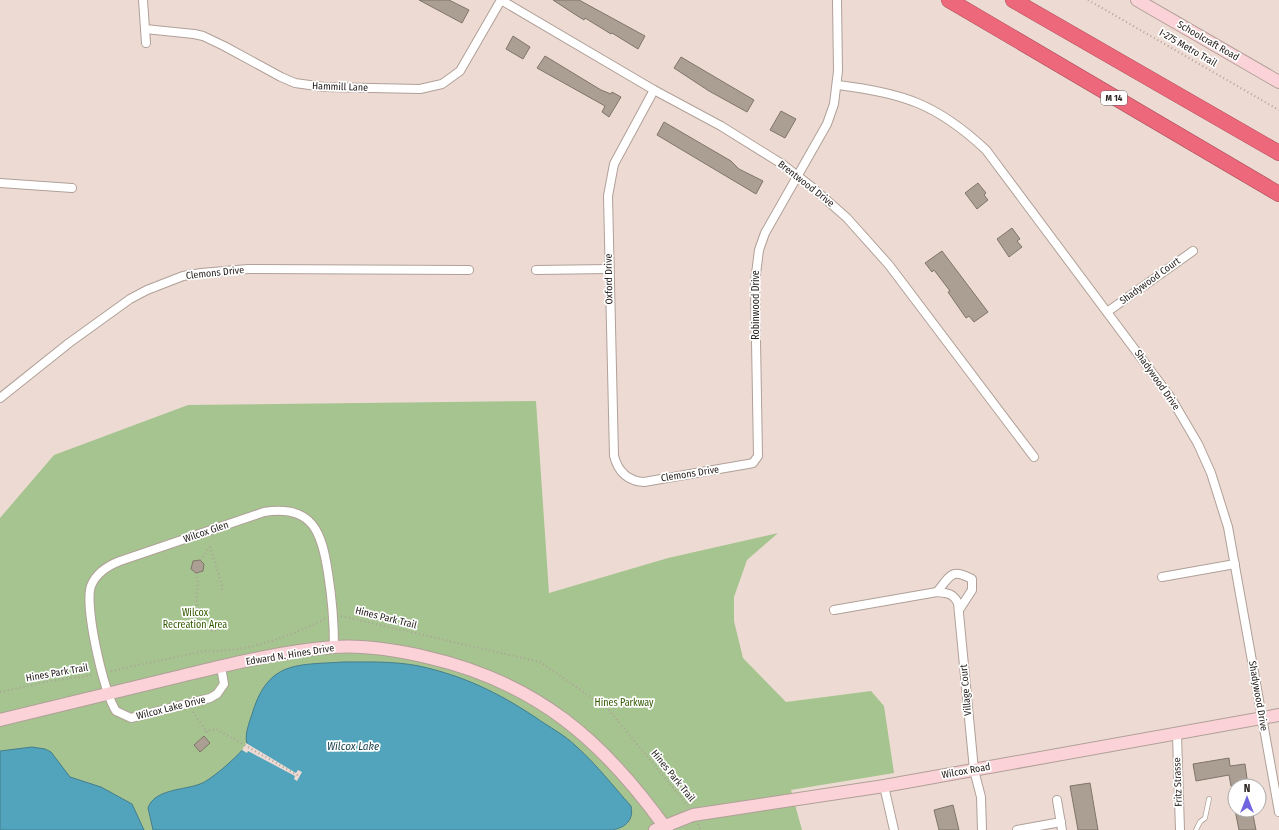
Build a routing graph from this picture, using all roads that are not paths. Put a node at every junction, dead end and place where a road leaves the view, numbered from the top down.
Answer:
1 (144, 0) edge
2 (501, 0) edge
3 (837, 0) edge
4 (949, 0) edge
5 (1013, 0) edge
6 (1137, 0) edge
7 (145, 29) junction
8 (146, 43) dead end
9 (1279, 82) edge
10 (838, 85) junction
11 (654, 90) junction
12 (1279, 153) edge
13 (797, 176) junction
14 (0, 183) edge
15 (72, 188) dead end
16 (1279, 194) edge
17 (1193, 250) dead end
18 (609, 269) junction
19 (469, 270) dead end
20 (536, 270) dead end
21 (1107, 312) junction
22 (0, 398) edge
23 (1034, 457) dead end
24 (756, 460) joint
25 (625, 476) joint
26 (1235, 564) junction
27 (1162, 577) dead end
28 (937, 592) junction
29 (834, 610) dead end
30 (959, 610) junction
31 (334, 647) junction
32 (221, 667) junction
33 (107, 694) junction
34 (1279, 716) edge
35 (1262, 719) junction
36 (0, 720) edge
37 (1177, 735) junction
38 (974, 770) junction
39 (884, 786) junction
40 (1209, 799) dead end
41 (1057, 800) dead end
42 (1279, 812) edge
43 (1061, 826) edge
44 (662, 828) edge
45 (894, 830) edge
46 (982, 830) edge
47 (1017, 830) edge
48 (1180, 830) edge
49 (1196, 830) edge

1 - 7 street
2 - 7 street, Hammill Lane
2 - 11 street, Brentwood Drive
3 - 10 street, Robinwood Drive
4 - 16 highway, M 14
5 - 12 highway
6 - 9 street, Schoolcraft Road
7 - 8 street
10 - 13 street, Robinwood Drive
10 - 21 street, Shadywood Drive
11 - 13 street, Brentwood Drive
11 - 18 street, Oxford Drive
13 - 23 street, Brentwood Drive
13 - 24 street, Robinwood Drive
14 - 15 street
17 - 21 street, Shadywood Court
18 - 20 street
18 - 25 street, Oxford Drive
19 - 22 street, Clemons Drive
21 - 26 street, Shadywood Drive
24 - 25 street, Clemons Drive
26 - 27 street
26 - 35 street, Shadywood Drive
28 - 29 street, Village Court
28 - 30 street, Village Court
28 - 30 street
30 - 38 street, Village Court
31 - 32 street, Edward N. Hines Drive
31 - 33 street, Wilcox Glen
31 - 44 street, Edward N. Hines Drive
32 - 33 street, Edward N. Hines Drive
32 - 33 street, Wilcox Lake Drive
33 - 36 street, Edward N. Hines Drive
34 - 35 street, Wilcox Road
35 - 37 street, Wilcox Road
35 - 42 street, Shadywood Drive
37 - 38 street, Wilcox Road
37 - 48 street, Fritz Strasse
38 - 39 street, Wilcox Road
38 - 46 street, Village Court
39 - 44 street, Wilcox Road
39 - 45 street
40 - 49 lane
41 - 43 street
43 - 47 street

